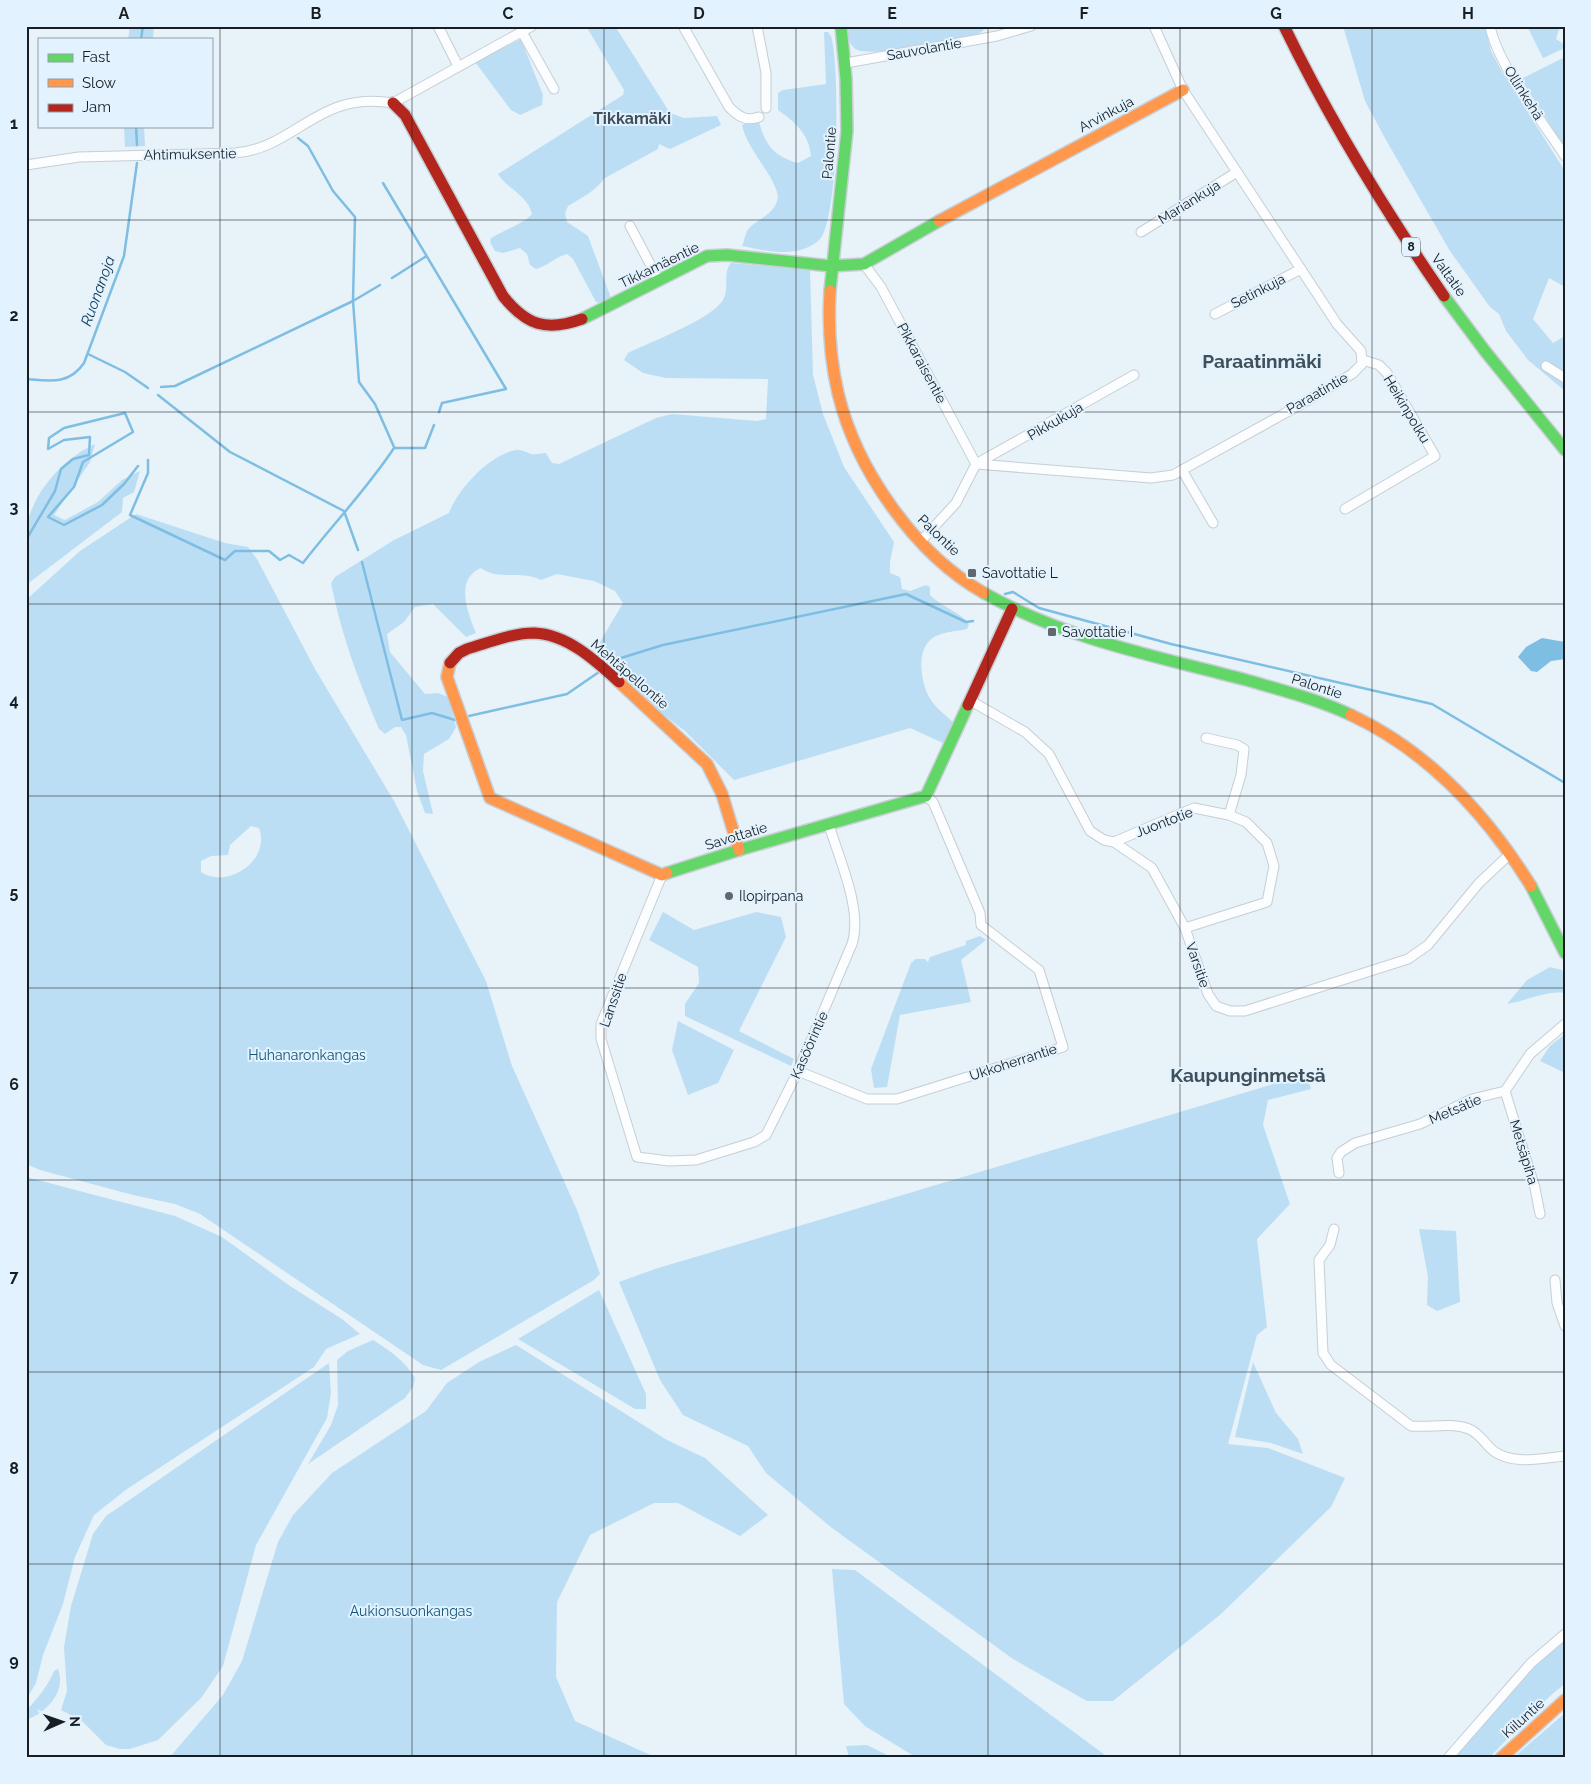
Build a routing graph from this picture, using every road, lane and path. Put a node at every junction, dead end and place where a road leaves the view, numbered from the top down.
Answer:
1 (438, 26) edge
2 (532, 26) edge
3 (684, 26) edge
4 (758, 26) edge
5 (841, 26) edge
6 (992, 26) edge
7 (1030, 26) edge
8 (1154, 26) edge
9 (1284, 26) edge
10 (1490, 26) edge
11 (522, 32) junction
12 (997, 36) junction
13 (846, 62) junction
14 (458, 66) junction
15 (554, 89) dead end
16 (1183, 90) junction
17 (393, 103) junction
18 (766, 108) dead end
19 (759, 117) dead end
20 (1565, 156) edge
21 (26, 165) edge
22 (1042, 165) joint
23 (1237, 172) junction
24 (630, 226) dead end
25 (1141, 232) dead end
26 (864, 264) junction
27 (830, 266) junction
28 (1302, 269) junction
29 (659, 281) junction
30 (1216, 314) dead end
31 (1363, 360) junction
32 (1546, 366) dead end
33 (1134, 375) dead end
34 (1565, 378) edge
35 (1565, 450) edge
36 (976, 464) junction
37 (1182, 470) junction
38 (1344, 509) dead end
39 (1213, 523) dead end
40 (921, 541) junction
41 (1012, 610) junction
42 (971, 701) junction
43 (1206, 738) dead end
44 (926, 796) junction
45 (1229, 815) junction
46 (829, 825) junction
47 (1114, 842) junction
48 (739, 850) junction
49 (1510, 854) junction
50 (662, 875) junction
51 (1185, 928) junction
52 (1565, 953) edge
53 (1565, 1024) edge
54 (798, 1071) junction
55 (1505, 1091) junction
56 (637, 1157) joint
57 (1339, 1173) dead end
58 (1540, 1214) dead end
59 (1334, 1229) dead end
60 (1555, 1280) dead end
61 (1565, 1326) edge
62 (1565, 1456) edge
63 (1565, 1634) edge
64 (1565, 1700) edge
65 (1448, 1758) edge
66 (1501, 1758) edge

1 - 14 street
2 - 11 street
3 - 19 street
4 - 18 street
5 - 13 main road, Palontie
6 - 12 street
7 - 12 street, Sauvolantie
8 - 16 street
9 - 35 main road, Valtatie / 8
10 - 20 street, Ollinkehä
11 - 14 street
11 - 15 street
12 - 13 street, Sauvolantie
13 - 27 main road, Palontie
14 - 17 street
16 - 22 main road, Arvinkuja
16 - 23 street
17 - 21 street, Ahtimuksentie
17 - 29 main road, Tikkamäentie
22 - 26 main road, Tikkamäentie
23 - 25 street, Mariankuja
23 - 28 street
24 - 29 street
26 - 27 main road, Tikkamäentie
26 - 36 street, Pikkaraisentie
27 - 29 main road, Tikkamäentie
27 - 40 main road, Palontie
28 - 30 street, Setinkuja
28 - 31 street
31 - 37 street, Paraatintie
31 - 38 street, Heikinpolku
32 - 34 street
33 - 36 street, Pikkukuja
36 - 37 street, Paraatintie
36 - 40 street
37 - 39 street
40 - 41 main road, Palontie
41 - 42 main road
41 - 49 main road, Palontie
42 - 44 main road
42 - 47 street, Varsitie
43 - 45 street
44 - 46 main road, Savottatie
44 - 54 street, Ukkoherrantie
45 - 47 street, Juontotie
45 - 51 street, Juontotie
46 - 48 main road, Savottatie
46 - 54 street, Kasöörintie
47 - 51 street, Varsitie
48 - 50 main road, Savottatie
48 - 50 main road, Mehtäpellontie
49 - 51 street, Varsitie
49 - 52 main road, Palontie
50 - 56 street, Lanssitie
53 - 55 street
54 - 56 street, Kasöörintie
55 - 57 street, Metsätie
55 - 58 street, Metsäpiha
59 - 62 street
60 - 61 street
63 - 65 street
64 - 66 main road, Kiiluntie

